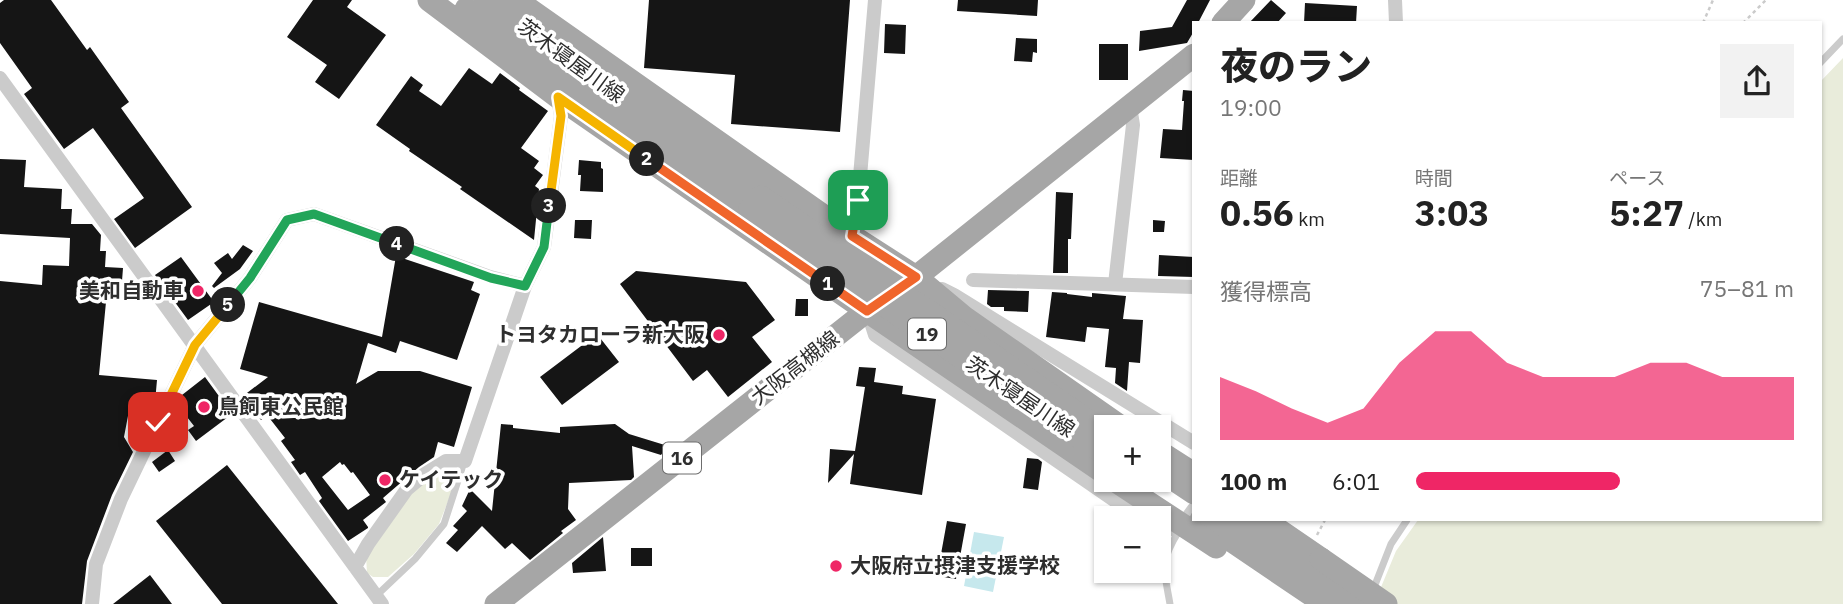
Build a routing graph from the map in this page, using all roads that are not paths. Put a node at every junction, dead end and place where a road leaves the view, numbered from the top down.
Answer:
1 (429, 0) edge
2 (453, 0) edge
3 (485, 0) edge
4 (875, 0) edge
5 (1244, 0) edge
6 (1395, 0) edge
7 (526, 3) edge
8 (1225, 21) edge
9 (1396, 21) edge
10 (1843, 39) edge
11 (1192, 57) edge
12 (1822, 61) edge
13 (0, 78) edge
14 (558, 97) junction
15 (1130, 106) junction
16 (755, 203) junction
17 (852, 236) junction
18 (916, 277) junction
19 (973, 280) dead end
20 (1115, 284) junction
21 (525, 286) junction
22 (1192, 287) edge
23 (867, 311) junction
24 (195, 345) junction
25 (1096, 415) edge
26 (1094, 416) edge
27 (1192, 442) edge
28 (1094, 459) edge
29 (1171, 459) edge
30 (1094, 460) edge
31 (465, 461) junction
32 (1192, 473) edge
33 (1171, 478) edge
34 (1139, 492) edge
35 (1155, 492) edge
36 (1192, 492) edge
37 (1123, 506) edge
38 (1192, 518) edge
39 (1198, 521) edge
40 (1203, 521) edge
41 (1265, 521) edge
42 (1407, 521) edge
43 (1186, 522) edge
44 (1223, 533) edge
45 (355, 567) junction
46 (1307, 578) edge
47 (379, 600) edge
48 (92, 604) edge
49 (496, 604) edge
50 (1170, 604) edge
51 (1325, 604) edge
52 (1357, 604) edge
53 (1367, 604) edge
54 (1386, 604) edge

1 - 14 main road
2 - 16 main road, 茨木寝屋川線 / 19
3 - 16 main road, 茨木寝屋川線 / 19
4 - 17 street
5 - 8 main road
6 - 9 street
7 - 17 main road
10 - 12 lane
11 - 15 main road, 大阪高槻線 / 16
13 - 24 street
14 - 21 street
14 - 23 main road
15 - 18 main road, 大阪高槻線 / 16
15 - 20 street
16 - 26 main road, 茨木寝屋川線 / 19, bridge
16 - 28 main road, 茨木寝屋川線 / 19, bridge
17 - 18 main road
18 - 23 main road, 大阪高槻線 / 16
18 - 25 main road
18 - 27 street
19 - 20 street
20 - 22 street
21 - 24 street
21 - 31 street
23 - 30 main road
23 - 37 street
23 - 49 main road, 大阪高槻線 / 16
24 - 45 street
24 - 48 street
29 - 32 main road
31 - 45 street
31 - 47 lane
33 - 36 main road
34 - 38 main road, bridge
35 - 43 main road
39 - 44 main road, bridge
40 - 44 main road
41 - 46 main road
42 - 53 lane
43 - 50 lane
44 - 46 main road
44 - 46 main road
45 - 47 street
46 - 51 main road
46 - 52 main road
46 - 54 main road, bridge

